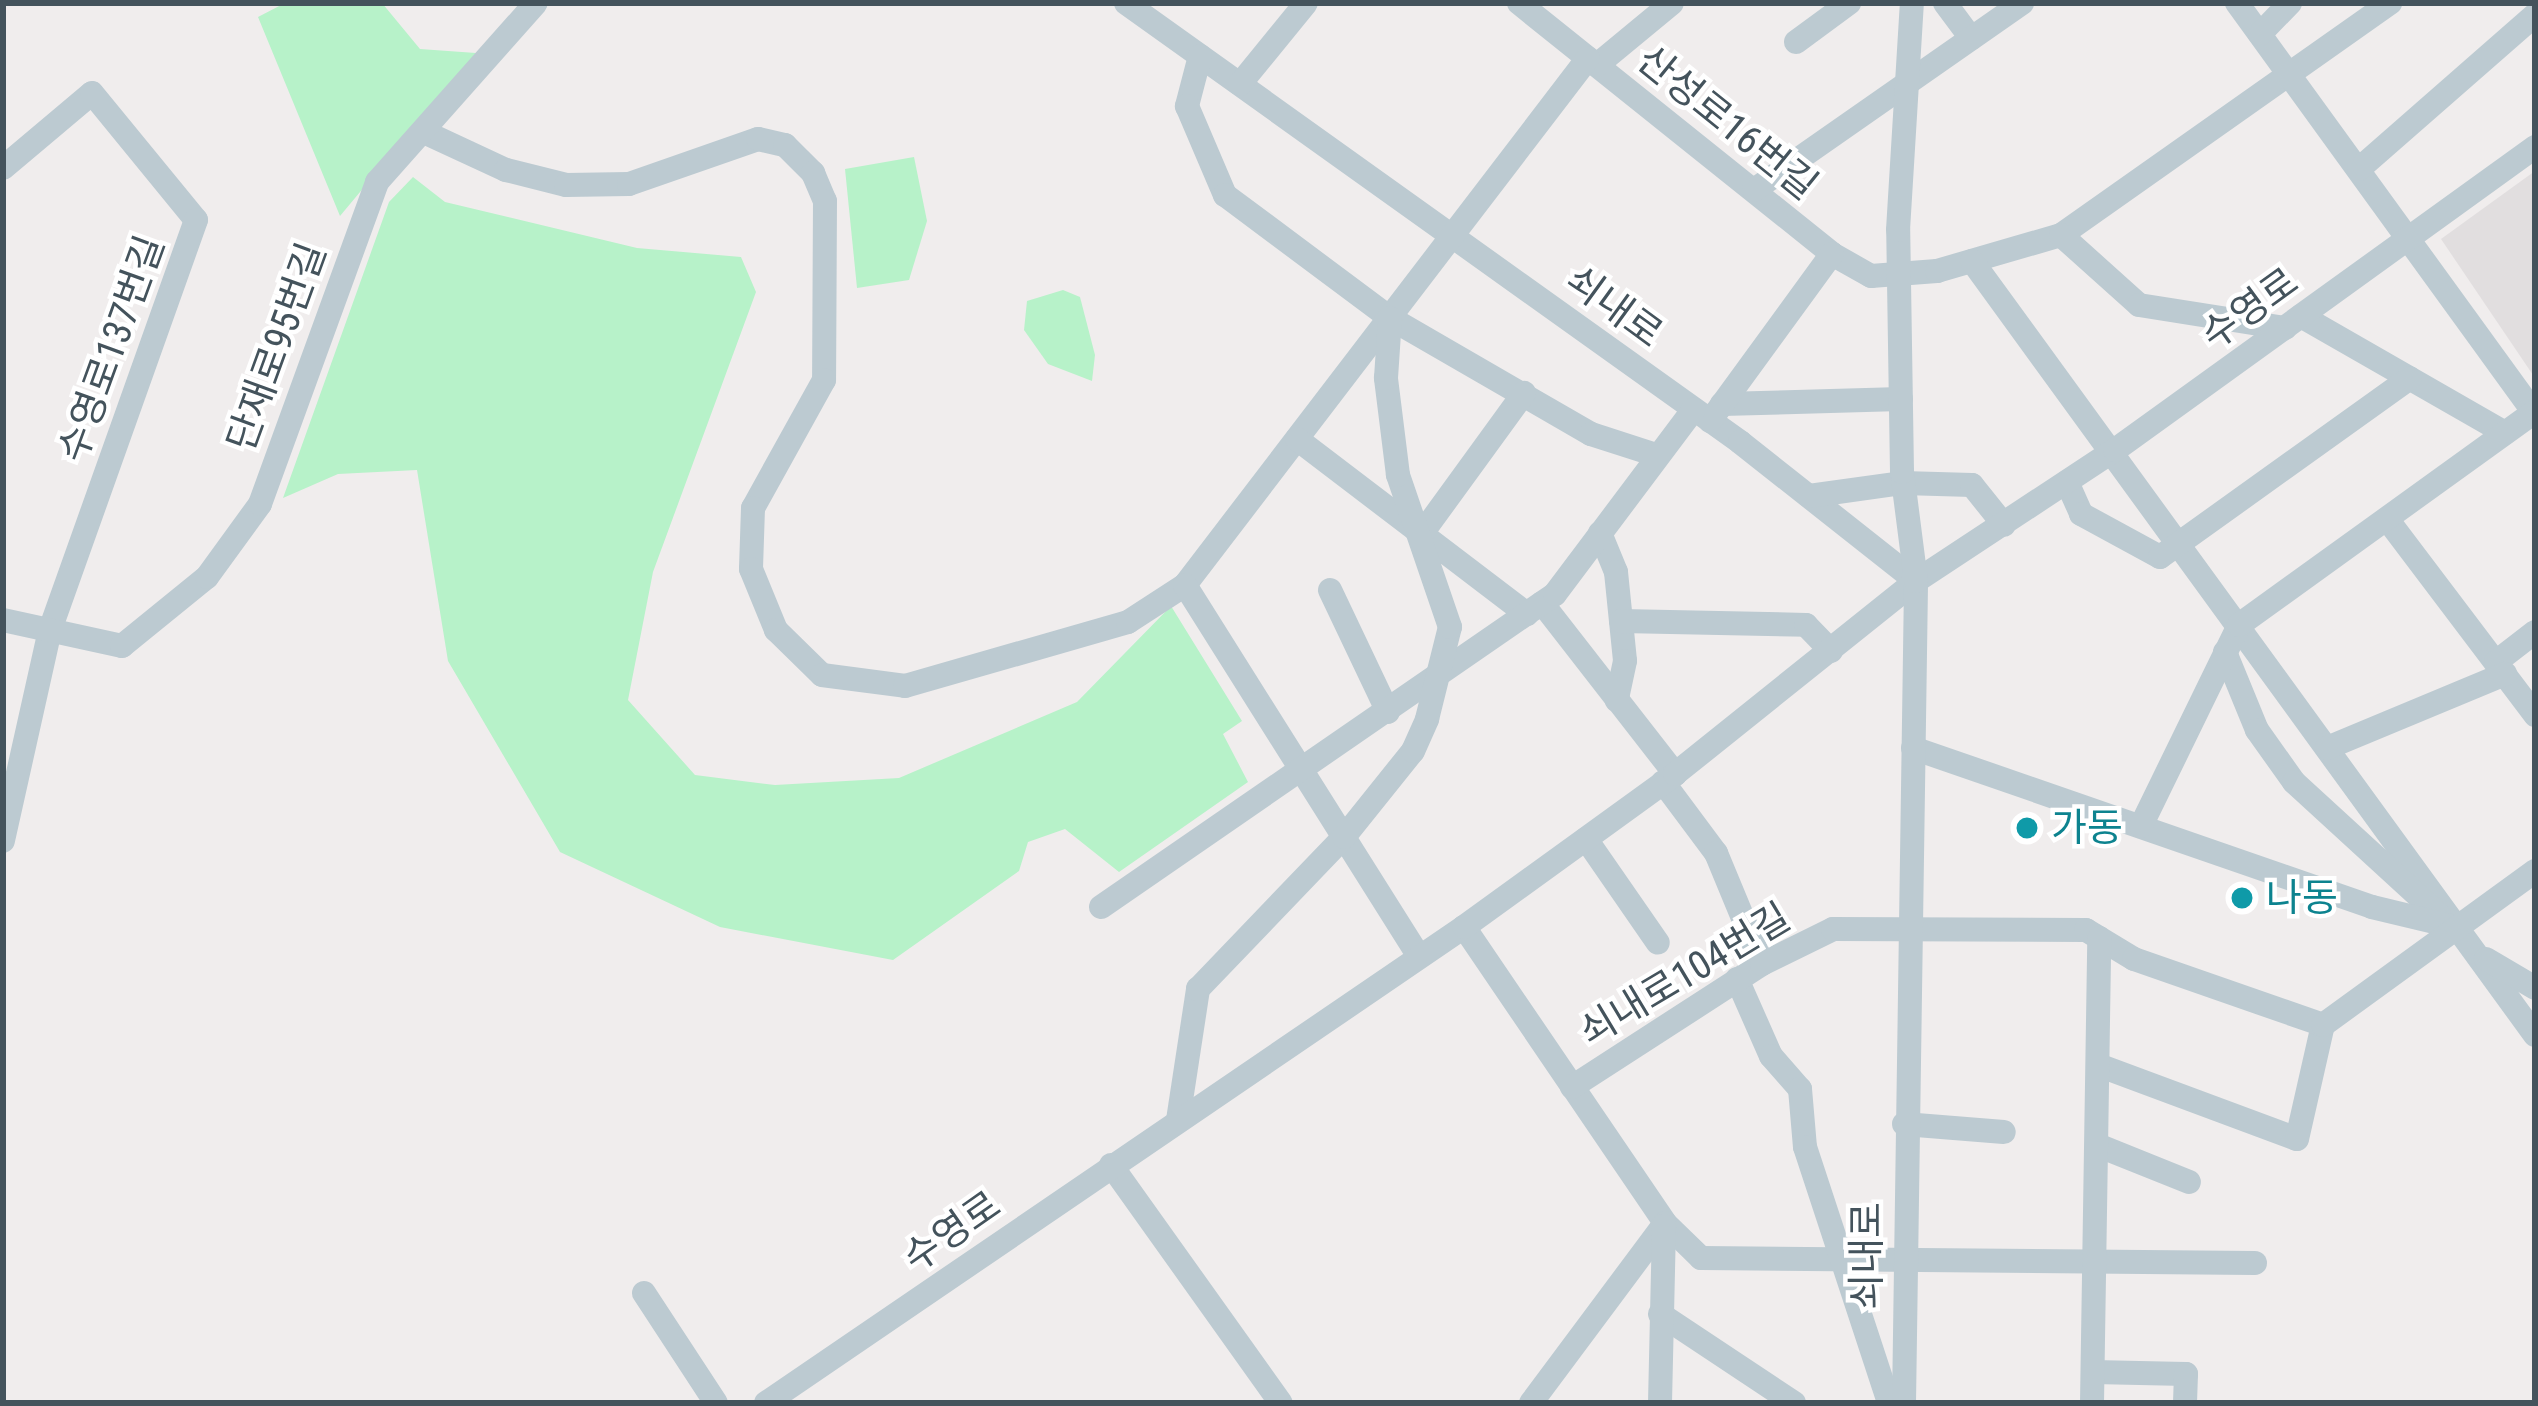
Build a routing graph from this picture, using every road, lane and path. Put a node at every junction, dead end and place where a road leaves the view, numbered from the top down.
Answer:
1 (536, 3) edge
2 (1126, 3) edge
3 (1306, 3) edge
4 (1519, 3) edge
5 (1672, 3) edge
6 (1850, 3) edge
7 (1912, 3) edge
8 (1945, 3) edge
9 (2022, 3) edge
10 (2237, 3) edge
11 (2290, 3) edge
12 (2390, 3) edge
13 (2535, 16) edge
14 (2260, 34) junction
15 (1971, 38) junction
16 (1796, 42) dead end
17 (1200, 56) junction
18 (1593, 61) junction
19 (2288, 75) junction
20 (1240, 84) junction
21 (1905, 84) junction
22 (424, 132) junction
23 (2535, 147) edge
24 (3, 168) edge
25 (2359, 169) junction
26 (1754, 190) junction
27 (1453, 235) junction
28 (2061, 235) junction
29 (2409, 238) junction
30 (1832, 254) junction
31 (1972, 261) junction
32 (1899, 272) junction
33 (1390, 318) junction
34 (2293, 322) junction
35 (2410, 378) junction
36 (1524, 393) junction
37 (1901, 399) junction
38 (1708, 411) junction
39 (2535, 413) edge
40 (2506, 433) junction
41 (1297, 439) junction
42 (2114, 450) junction
43 (1656, 455) junction
44 (2067, 482) junction
45 (1903, 483) junction
46 (1808, 496) junction
47 (2387, 519) junction
48 (2004, 525) junction
49 (1423, 532) junction
50 (1600, 532) junction
51 (2183, 545) junction
52 (1916, 580) junction
53 (1185, 585) junction
54 (1330, 590) dead end
55 (1534, 609) junction
56 (3, 620) edge
57 (1621, 621) junction
58 (2239, 625) junction
59 (50, 630) junction
60 (2535, 632) edge
61 (1831, 651) junction
62 (2225, 652) junction
63 (2500, 668) junction
64 (1437, 677) junction
65 (1617, 700) junction
66 (1388, 712) junction
67 (2535, 716) edge
68 (1913, 748) junction
69 (2327, 748) junction
70 (1302, 772) junction
71 (1669, 778) junction
72 (2141, 826) junction
73 (1344, 837) junction
74 (1586, 839) junction
75 (3, 841) edge
76 (2535, 871) edge
77 (1102, 907) dead end
78 (1909, 926) junction
79 (1464, 927) junction
80 (2455, 927) junction
81 (2099, 938) junction
82 (1658, 944) dead end
83 (2473, 951) junction
84 (1419, 957) junction
85 (1762, 964) junction
86 (1737, 979) junction
87 (2535, 988) edge
88 (2323, 1025) junction
89 (2535, 1036) edge
90 (2098, 1065) junction
91 (1572, 1087) junction
92 (1178, 1120) junction
93 (1904, 1124) junction
94 (2004, 1132) dead end
95 (2097, 1145) junction
96 (1112, 1166) junction
97 (2188, 1182) dead end
98 (1665, 1223) junction
99 (1844, 1263) junction
100 (2255, 1263) dead end
101 (1903, 1265) junction
102 (2096, 1267) junction
103 (644, 1293) dead end
104 (1660, 1314) junction
105 (2093, 1372) junction
106 (1897, 1402) edge
107 (716, 1403) edge
108 (766, 1403) edge
109 (1281, 1403) edge
110 (1531, 1403) edge
111 (1660, 1403) edge
112 (1794, 1403) edge
113 (2092, 1403) edge
114 (2185, 1403) edge

1 - 22 street, 단재로95번길
2 - 17 street, 쇠내로
3 - 20 street
4 - 18 street, 산성로16번길
5 - 18 street
6 - 16 street
7 - 21 street
8 - 15 street
9 - 15 street
10 - 14 street
11 - 14 street
12 - 19 street
13 - 25 street
14 - 19 street
15 - 21 street
17 - 20 street, 쇠내로
17 - 33 street
18 - 26 street, 산성로16번길
18 - 27 street
19 - 25 street
19 - 28 street
20 - 27 street, 쇠내로
21 - 26 street
21 - 32 street
22 - 53 street
22 - 59 street, 단재로95번길
23 - 29 street, 수영로
24 - 59 street, 수영로137번길
25 - 29 street
26 - 30 street, 산성로16번길
27 - 33 street
27 - 38 street, 쇠내로
28 - 31 street
28 - 34 street
29 - 34 street, 수영로
29 - 39 street
30 - 32 street, 산성로16번길
30 - 38 street
31 - 32 street
31 - 42 street
32 - 37 street
33 - 36 street
33 - 41 street
33 - 49 street
34 - 35 street
34 - 42 street, 수영로
35 - 40 street
35 - 51 street
36 - 43 street
36 - 49 street
37 - 38 street
37 - 45 street
38 - 43 street
38 - 46 street, 쇠내로
39 - 40 street
40 - 47 street
41 - 49 street
41 - 53 street
42 - 44 street, 수영로
42 - 51 street
43 - 50 street
44 - 48 street, 수영로
44 - 51 street
45 - 46 street
45 - 48 street
45 - 52 street
46 - 52 street, 쇠내로
47 - 58 street
47 - 63 street
48 - 52 street, 수영로
49 - 55 street
49 - 64 street
50 - 55 street
50 - 57 street
51 - 58 street
52 - 61 street, 수영로
52 - 68 street, 쇠내로
53 - 70 street
54 - 66 street
55 - 64 street
55 - 65 street
56 - 59 street, 단재로95번길
57 - 61 street
57 - 65 street
58 - 62 street
58 - 69 street
59 - 75 street
60 - 63 street
61 - 71 street, 수영로
62 - 72 street
62 - 80 street
63 - 67 street
63 - 69 street
64 - 66 street
64 - 73 street
65 - 71 street
66 - 70 street
68 - 72 street
68 - 78 street, 쇠내로
69 - 80 street
70 - 73 street
70 - 77 street
71 - 74 street, 수영로
71 - 85 street
72 - 80 street
73 - 84 street
73 - 92 street
74 - 79 street, 수영로
74 - 82 street
76 - 80 street
78 - 81 street, 쇠내로104번길
78 - 85 street, 쇠내로104번길
78 - 93 street, 쇠내로
79 - 84 street, 수영로
79 - 91 street
80 - 83 street
80 - 88 street
81 - 88 street, 쇠내로104번길
81 - 90 street
83 - 87 street
83 - 89 street
84 - 92 street, 수영로
85 - 86 street, 쇠내로104번길
86 - 91 street, 쇠내로104번길
86 - 99 street
88 - 90 street
90 - 95 street
91 - 98 street
92 - 96 street, 수영로
93 - 94 street
93 - 101 street, 쇠내로
95 - 97 street
95 - 102 street
96 - 108 street, 수영로
96 - 109 street
98 - 99 street
98 - 104 street
98 - 110 street
99 - 101 street
99 - 106 street
100 - 102 street
101 - 102 street
101 - 106 street, 쇠내로
102 - 105 street
103 - 107 street
104 - 111 street
104 - 112 street
105 - 113 street
105 - 114 street

